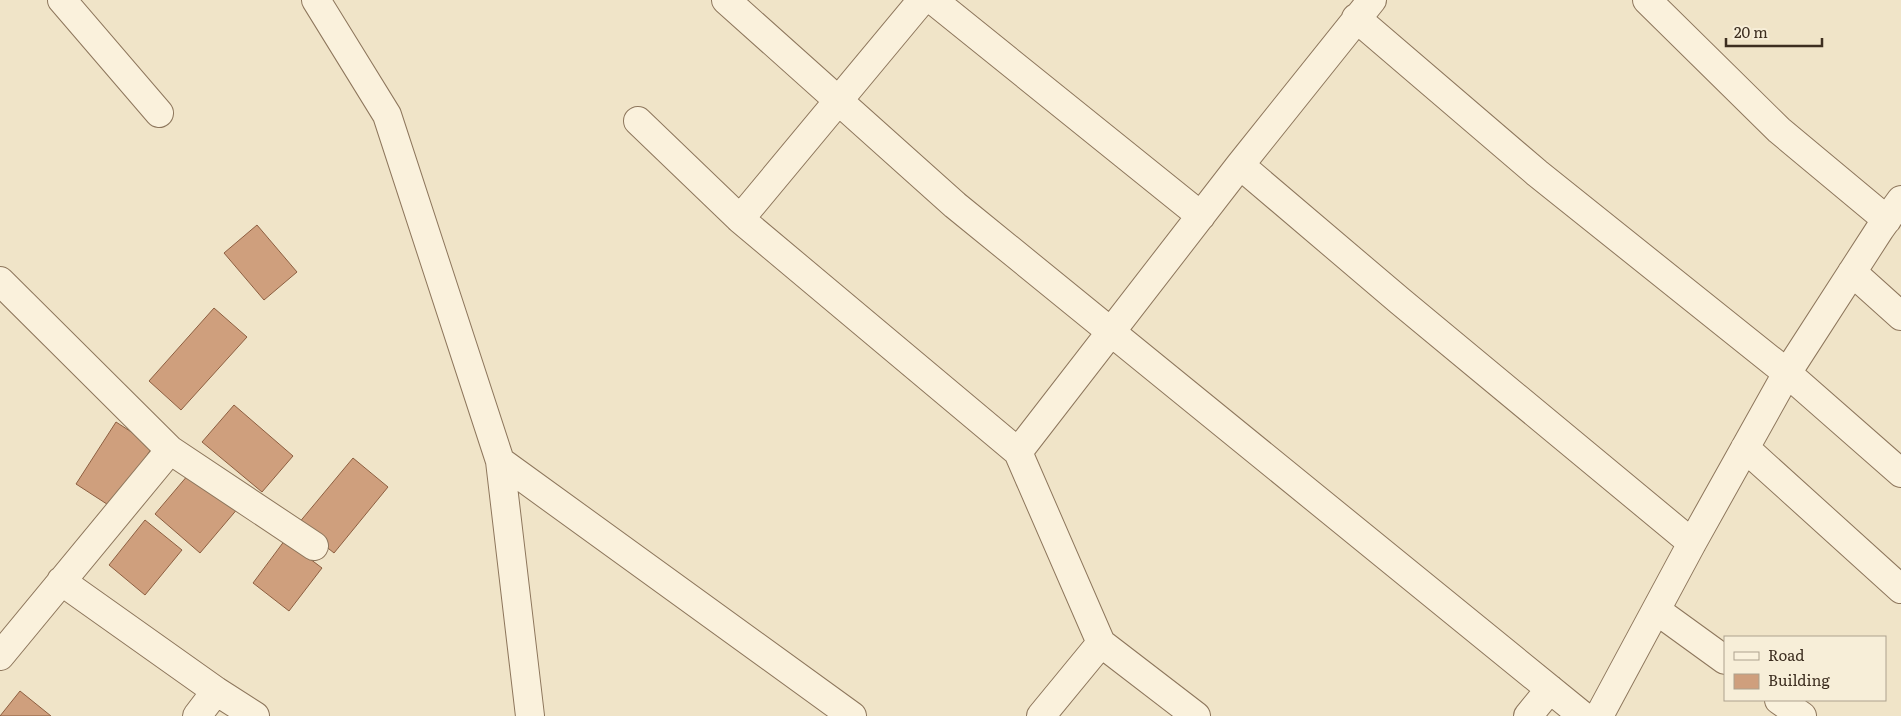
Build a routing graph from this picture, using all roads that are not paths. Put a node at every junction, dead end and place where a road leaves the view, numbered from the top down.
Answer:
1 (62, 0) edge
2 (316, 0) edge
3 (726, 0) edge
4 (922, 0) edge
5 (933, 0) edge
6 (1647, 0) edge
7 (1364, 9) edge
8 (837, 100) junction
9 (159, 113) dead end
10 (638, 121) dead end
11 (1240, 165) junction
12 (1894, 210) edge
13 (1201, 216) junction
14 (740, 219) junction
15 (1852, 272) junction
16 (0, 281) edge
17 (1901, 316) edge
18 (1111, 333) junction
19 (1787, 373) junction
20 (1745, 448) junction
21 (170, 450) junction
22 (1018, 452) junction
23 (500, 462) junction
24 (1901, 473) edge
25 (1692, 543) junction
26 (314, 546) dead end
27 (61, 581) junction
28 (1901, 589) edge
29 (1656, 610) junction
30 (5, 638) edge
31 (1101, 643) junction
32 (1724, 659) edge
33 (1550, 689) junction
34 (216, 691) junction
35 (1780, 701) edge
36 (197, 716) edge
37 (255, 716) edge
38 (530, 716) edge
39 (852, 716) edge
40 (1041, 716) edge
41 (1196, 716) edge
42 (1528, 716) edge
43 (1584, 716) edge
44 (1599, 716) edge
45 (1802, 716) edge

1 - 9 street
2 - 23 street
3 - 8 street
4 - 8 street
5 - 13 street
6 - 12 street
7 - 11 street
7 - 19 street
8 - 14 street
8 - 18 street
10 - 14 street
11 - 13 street
11 - 25 street
12 - 15 street
13 - 18 street
14 - 22 street
15 - 17 street
15 - 19 street
16 - 21 street
18 - 22 street
18 - 33 street
19 - 20 street
19 - 24 street
20 - 25 street
20 - 28 street
21 - 26 street
21 - 27 street
22 - 31 street
23 - 38 street
23 - 39 street
25 - 29 street
27 - 30 street
27 - 34 street
29 - 32 street
29 - 44 street
31 - 40 street
31 - 41 street
33 - 42 street
33 - 43 street
34 - 36 street
34 - 37 street
35 - 45 street

